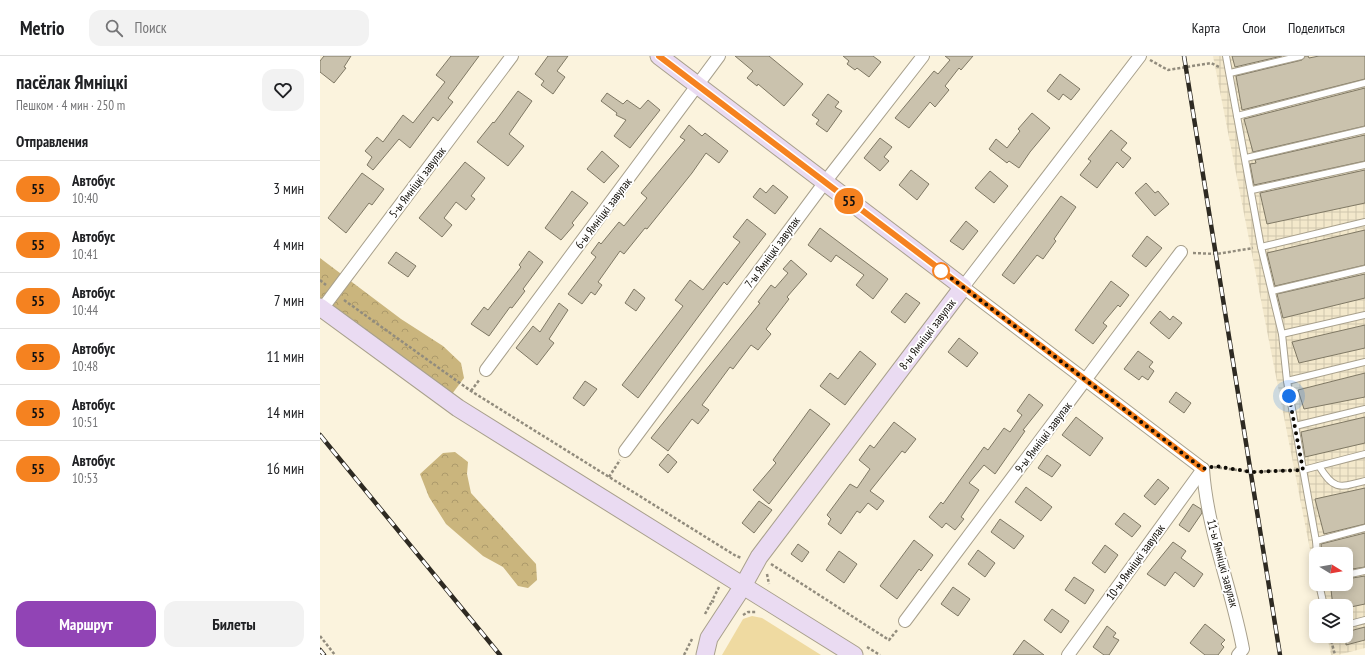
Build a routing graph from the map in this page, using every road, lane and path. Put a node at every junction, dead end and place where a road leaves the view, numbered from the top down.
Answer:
1 (512, 56) edge
2 (659, 56) edge
3 (719, 56) edge
4 (923, 56) edge
5 (1140, 56) edge
6 (1145, 56) edge
7 (1226, 56) edge
8 (1301, 56) edge
9 (1230, 73) junction
10 (1365, 84) edge
11 (697, 85) junction
12 (1237, 116) junction
13 (1365, 130) edge
14 (1246, 158) junction
15 (1365, 165) edge
16 (825, 182) junction
17 (1252, 190) junction
18 (1365, 222) edge
19 (1261, 247) junction
20 (1180, 252) joint
21 (1365, 269) edge
22 (320, 280) edge
23 (963, 287) junction
24 (1272, 291) junction
25 (334, 292) junction
26 (321, 308) edge
27 (1365, 315) edge
28 (1282, 334) junction
29 (1365, 362) edge
30 (486, 370) dead end
31 (1085, 380) junction
32 (1287, 381) junction
33 (1365, 409) edge
34 (1295, 426) junction
35 (625, 451) joint
36 (1365, 454) edge
37 (1319, 466) junction
38 (1203, 469) junction
39 (1303, 470) junction
40 (609, 477) junction
41 (1365, 481) edge
42 (1365, 528) edge
43 (1316, 541) junction
44 (1316, 547) edge
45 (736, 556) dead end
46 (764, 560) junction
47 (1365, 570) edge
48 (1353, 573) edge
49 (744, 586) junction
50 (758, 612) dead end
51 (739, 617) dead end
52 (1365, 620) edge
53 (905, 621) dead end
54 (1353, 623) edge
55 (320, 636) edge
56 (889, 640) dead end
57 (1332, 643) edge
58 (1242, 653) edge
59 (335, 655) edge
60 (705, 655) edge
61 (854, 655) edge
62 (1068, 655) edge
63 (1335, 655) edge

1 - 25 street, 5-ы Ямніцкі завулак
2 - 11 main road
3 - 11 street, 6-ы Ямніцкі завулак
4 - 16 street, 7-ы Ямніцкі завулак
5 - 23 street, 8-ы Ямніцкі завулак
6 - 9 path
7 - 9 lane
8 - 9 lane
9 - 12 lane
10 - 12 lane
11 - 16 main road
11 - 30 street, 6-ы Ямніцкі завулак
12 - 14 lane
13 - 14 lane
14 - 17 lane
15 - 17 lane
16 - 23 main road
16 - 35 street, 7-ы Ямніцкі завулак
17 - 19 lane
18 - 19 lane
19 - 20 path
19 - 24 lane
20 - 31 street, 9-ы Ямніцкі завулак
21 - 24 lane
22 - 25 path
23 - 31 street
23 - 46 main road, 8-ы Ямніцкі завулак
24 - 28 lane
25 - 26 street, 5-ы Ямніцкі завулак
25 - 40 path
26 - 49 main road
27 - 28 lane
28 - 32 lane
29 - 32 lane
31 - 38 street
31 - 53 street, 9-ы Ямніцкі завулак
32 - 34 lane
33 - 34 lane
34 - 39 lane
35 - 40 path
36 - 37 lane
37 - 39 lane
37 - 41 lane
38 - 39 path
38 - 58 street, 11-ы Ямніцкі завулак
38 - 62 street, 10-ы Ямніцкі завулак
39 - 43 lane
40 - 45 path
42 - 43 lane
43 - 44 lane
46 - 49 main road, 8-ы Ямніцкі завулак
46 - 56 path
47 - 48 lane
49 - 60 main road, 8-ы Ямніцкі завулак
49 - 61 main road
50 - 51 path
52 - 54 lane
55 - 59 path
57 - 63 path

